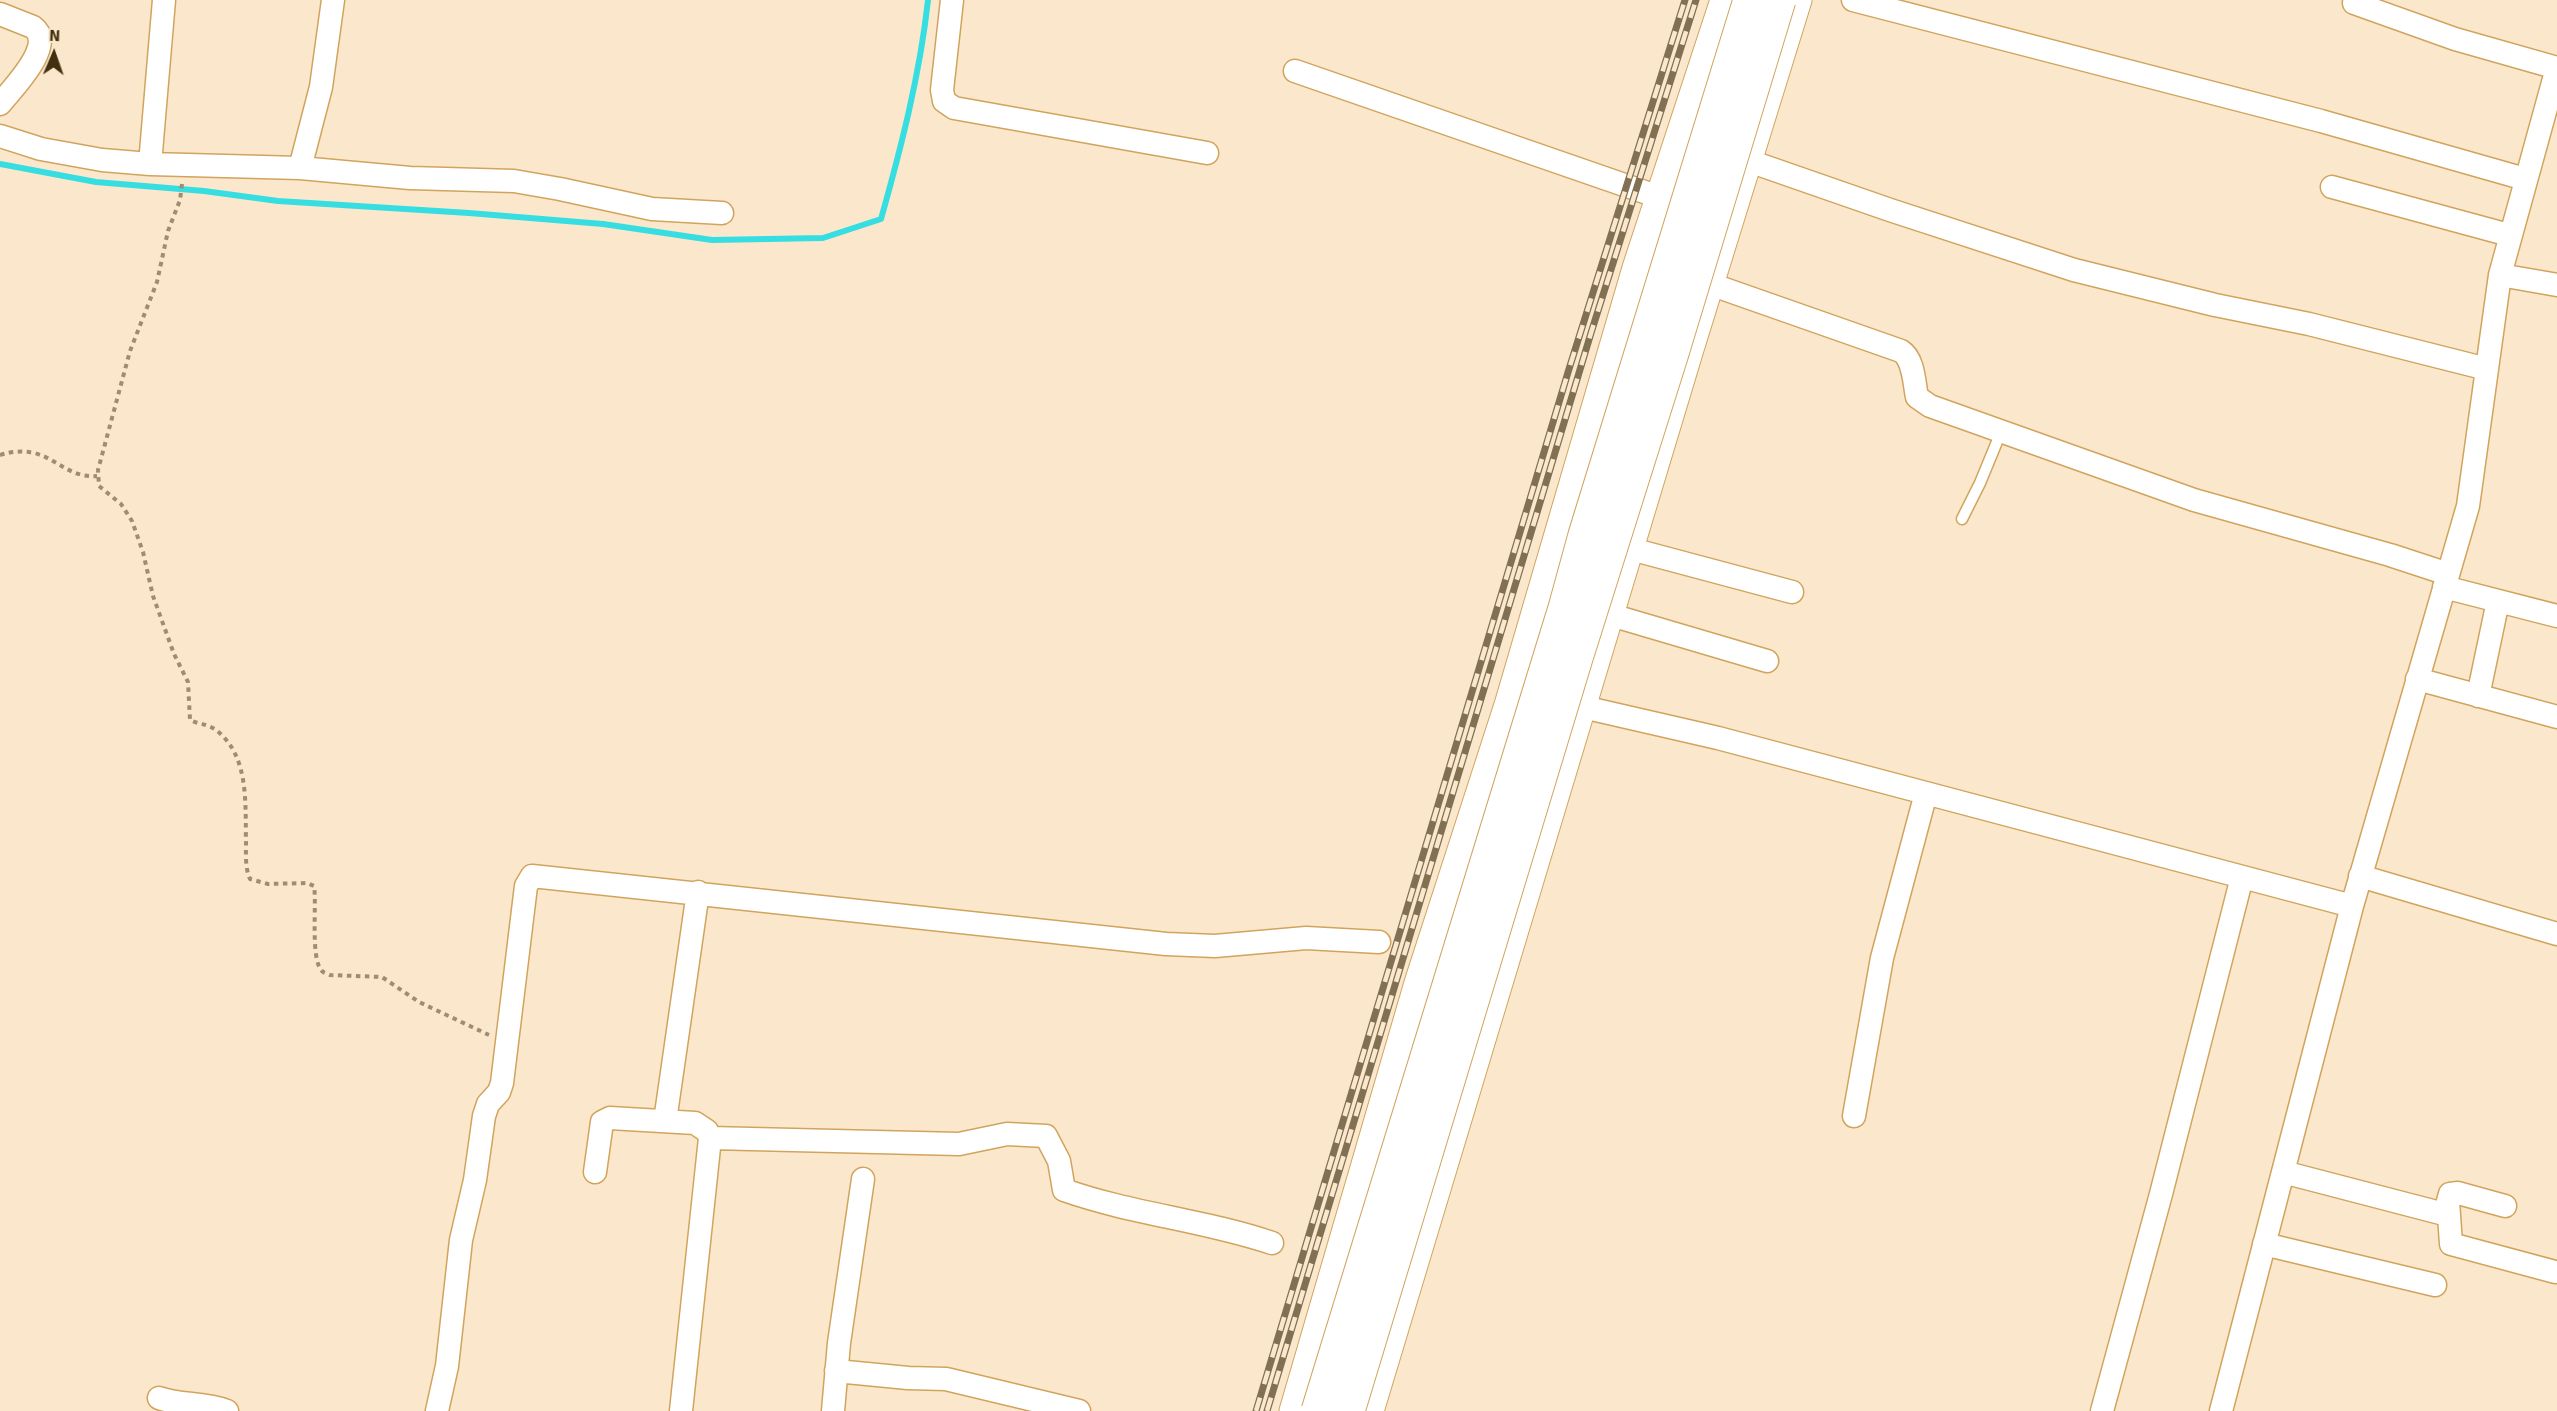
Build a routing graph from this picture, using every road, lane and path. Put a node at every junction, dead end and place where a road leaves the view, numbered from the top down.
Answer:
1 (164, 0) edge
2 (333, 0) edge
3 (952, 0) edge
4 (1724, 0) edge
5 (1750, 0) edge
6 (1779, 0) edge
7 (1798, 0) edge
8 (1853, 0) edge
9 (2354, 3) dead end
10 (0, 14) edge
11 (2557, 68) edge
12 (1295, 71) dead end
13 (2552, 102) edge
14 (0, 104) edge
15 (0, 136) edge
16 (1207, 153) dead end
17 (1749, 161) junction
18 (150, 164) junction
19 (300, 168) junction
20 (2525, 179) junction
21 (2332, 187) dead end
22 (1659, 197) junction
23 (180, 200) dead end
24 (722, 213) dead end
25 (2509, 235) junction
26 (2500, 274) junction
27 (1710, 284) junction
28 (2557, 285) edge
29 (2487, 369) junction
30 (2001, 432) junction
31 (0, 455) edge
32 (97, 476) junction
33 (1962, 519) dead end
34 (1630, 549) junction
35 (2446, 581) junction
36 (1792, 592) dead end
37 (1540, 595) junction
38 (2498, 601) junction
39 (1611, 615) junction
40 (2557, 616) edge
41 (1767, 661) dead end
42 (2417, 679) junction
43 (2478, 696) junction
44 (1583, 707) junction
45 (2557, 717) edge
46 (1926, 793) junction
47 (2360, 876) junction
48 (2242, 877) junction
49 (698, 892) junction
50 (2352, 906) junction
51 (2557, 934) edge
52 (1379, 942) dead end
53 (508, 1043) junction
54 (1854, 1116) dead end
55 (665, 1121) junction
56 (710, 1138) junction
57 (595, 1172) dead end
58 (2283, 1172) junction
59 (863, 1179) dead end
60 (2505, 1206) dead end
61 (2448, 1215) junction
62 (1272, 1243) dead end
63 (2264, 1245) junction
64 (2555, 1272) dead end
65 (2435, 1286) dead end
66 (836, 1371) junction
67 (159, 1398) dead end
68 (228, 1411) edge
69 (437, 1411) edge
70 (681, 1411) edge
71 (833, 1411) edge
72 (1079, 1411) edge
73 (1293, 1411) edge
74 (1318, 1411) edge
75 (1348, 1411) edge
76 (1370, 1411) edge
77 (2102, 1411) edge
78 (2221, 1411) edge

1 - 18 street
2 - 19 street
3 - 16 street
4 - 22 street
5 - 74 highway, bridge
6 - 75 highway, bridge
7 - 17 street
8 - 20 street
9 - 11 street
10 - 14 street
11 - 13 street
12 - 22 street
13 - 20 street
15 - 18 street
17 - 27 street
17 - 29 street
18 - 19 street
19 - 24 street
20 - 25 street
21 - 25 street
22 - 37 street
23 - 32 path
25 - 26 street
26 - 28 street
26 - 29 street
27 - 30 street
27 - 34 street
29 - 35 street
30 - 33 lane
30 - 35 street
31 - 32 path
32 - 53 path
34 - 36 street
34 - 39 street
35 - 38 street
35 - 42 street
37 - 39 street
37 - 73 street
38 - 40 street
38 - 43 street
39 - 41 street
39 - 44 street
42 - 43 street
42 - 47 street
43 - 45 street
44 - 46 street
44 - 76 street
46 - 48 street
46 - 54 street
47 - 50 street
47 - 51 street
48 - 50 street
48 - 77 street
49 - 52 street
49 - 53 street
49 - 55 street
50 - 58 street
53 - 69 street
55 - 56 street
55 - 57 street
56 - 62 street
56 - 70 street
58 - 61 street
58 - 63 street
59 - 66 street
60 - 61 street
61 - 64 street
63 - 65 street
63 - 78 street
66 - 71 street
66 - 72 street
67 - 68 street

